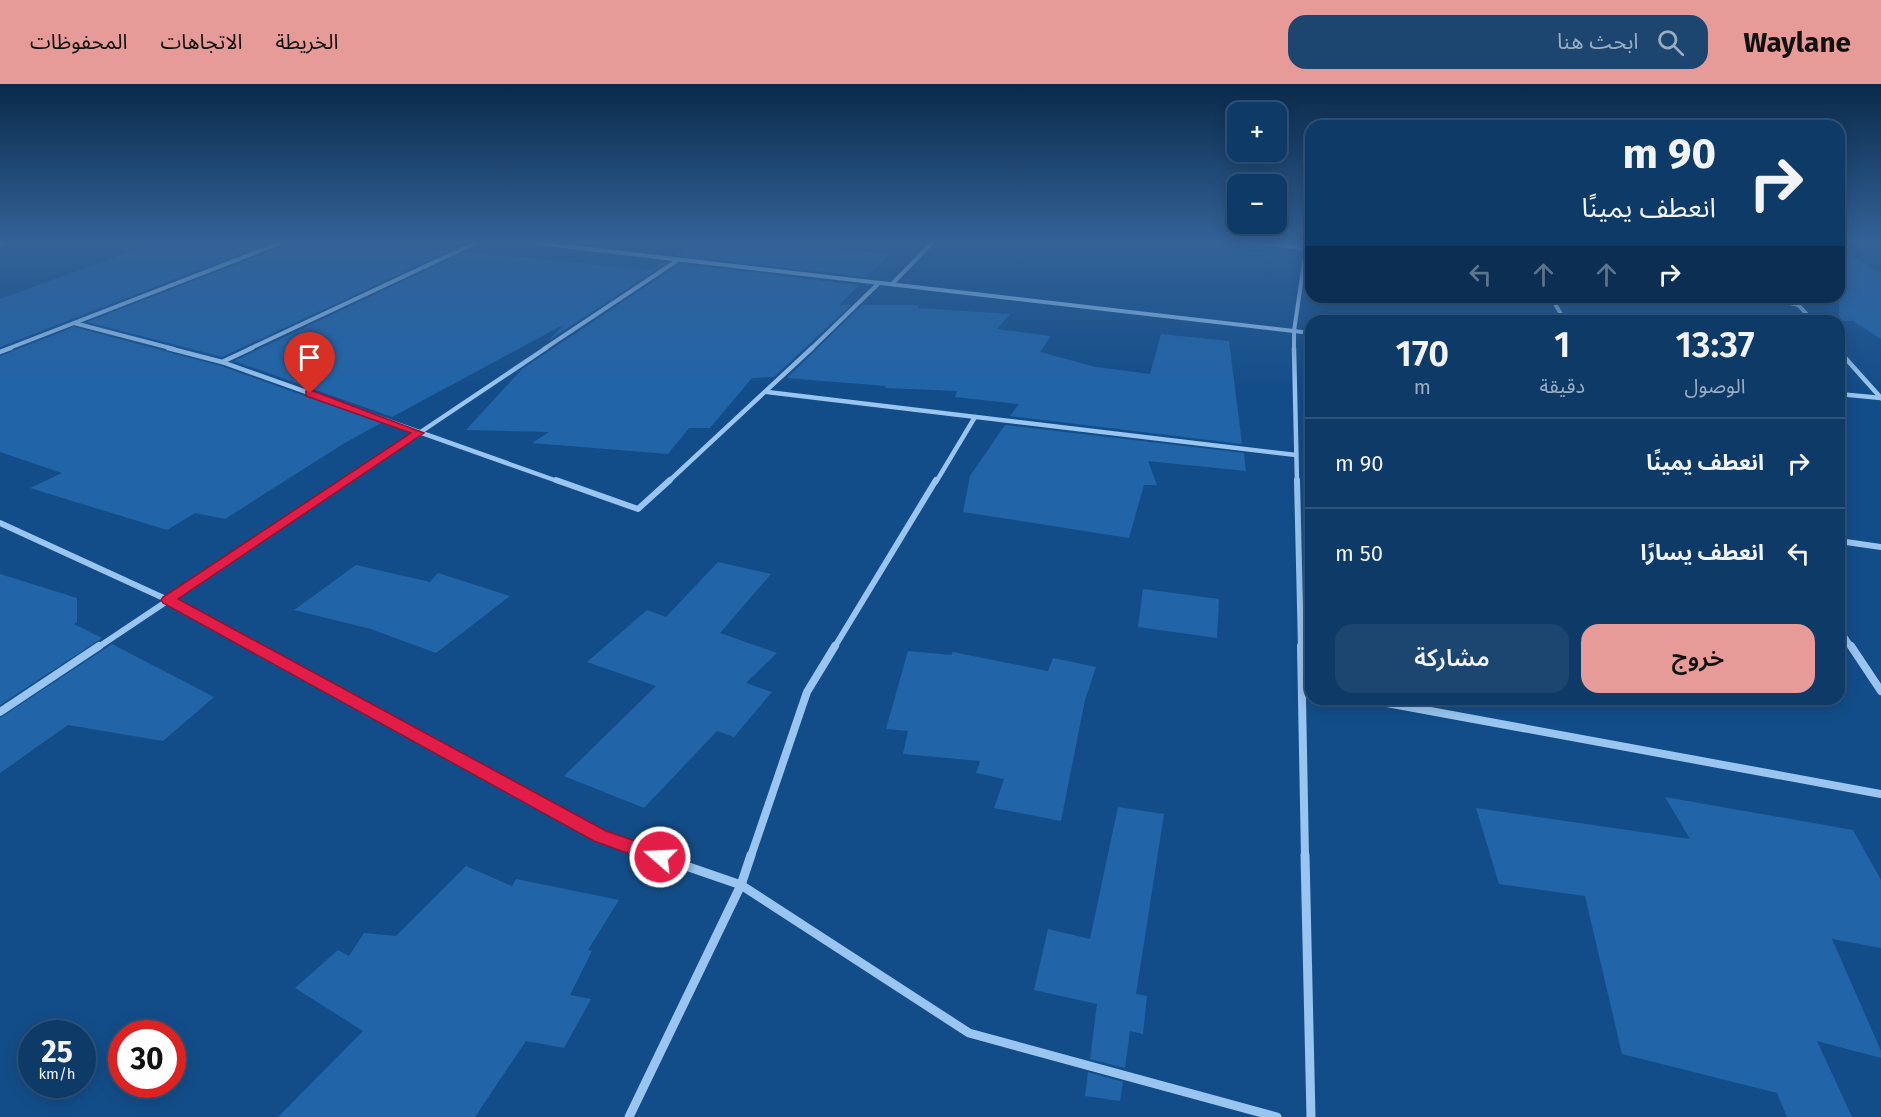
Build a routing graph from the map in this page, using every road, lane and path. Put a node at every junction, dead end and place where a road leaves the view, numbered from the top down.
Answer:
1 (156, 291) edge
2 (373, 291) edge
3 (631, 291) edge
4 (871, 291) edge
5 (954, 291) edge
6 (1300, 291) edge
7 (1790, 303) edge
8 (1799, 305) joint
9 (1808, 315) edge
10 (74, 323) junction
11 (1294, 331) junction
12 (1305, 332) edge
13 (0, 352) edge
14 (1845, 358) edge
15 (222, 362) junction
16 (767, 392) junction
17 (1845, 395) edge
18 (1881, 398) edge
19 (975, 417) junction
20 (419, 433) junction
21 (1296, 455) junction
22 (0, 523) edge
23 (1845, 543) edge
24 (1881, 547) edge
25 (168, 600) junction
26 (1845, 638) edge
27 (1301, 687) junction
28 (1305, 688) edge
29 (1881, 691) edge
30 (1398, 705) edge
31 (0, 712) edge
32 (1881, 794) edge
33 (741, 885) junction
34 (629, 1117) edge
35 (1277, 1117) edge
36 (1311, 1117) edge

1 - 10 street
2 - 15 street
3 - 20 street
4 - 16 street
5 - 11 street
6 - 11 street
7 - 8 street
8 - 9 street
10 - 13 street
10 - 15 street
11 - 12 street
11 - 21 street
14 - 18 street
15 - 20 street
16 - 19 street
16 - 20 street
17 - 18 street
19 - 21 street
19 - 33 street
20 - 25 street
21 - 27 street
22 - 25 street
23 - 24 street
25 - 31 street
25 - 33 street
26 - 29 street
27 - 28 street
27 - 36 street
30 - 32 street
33 - 34 street
33 - 35 street

